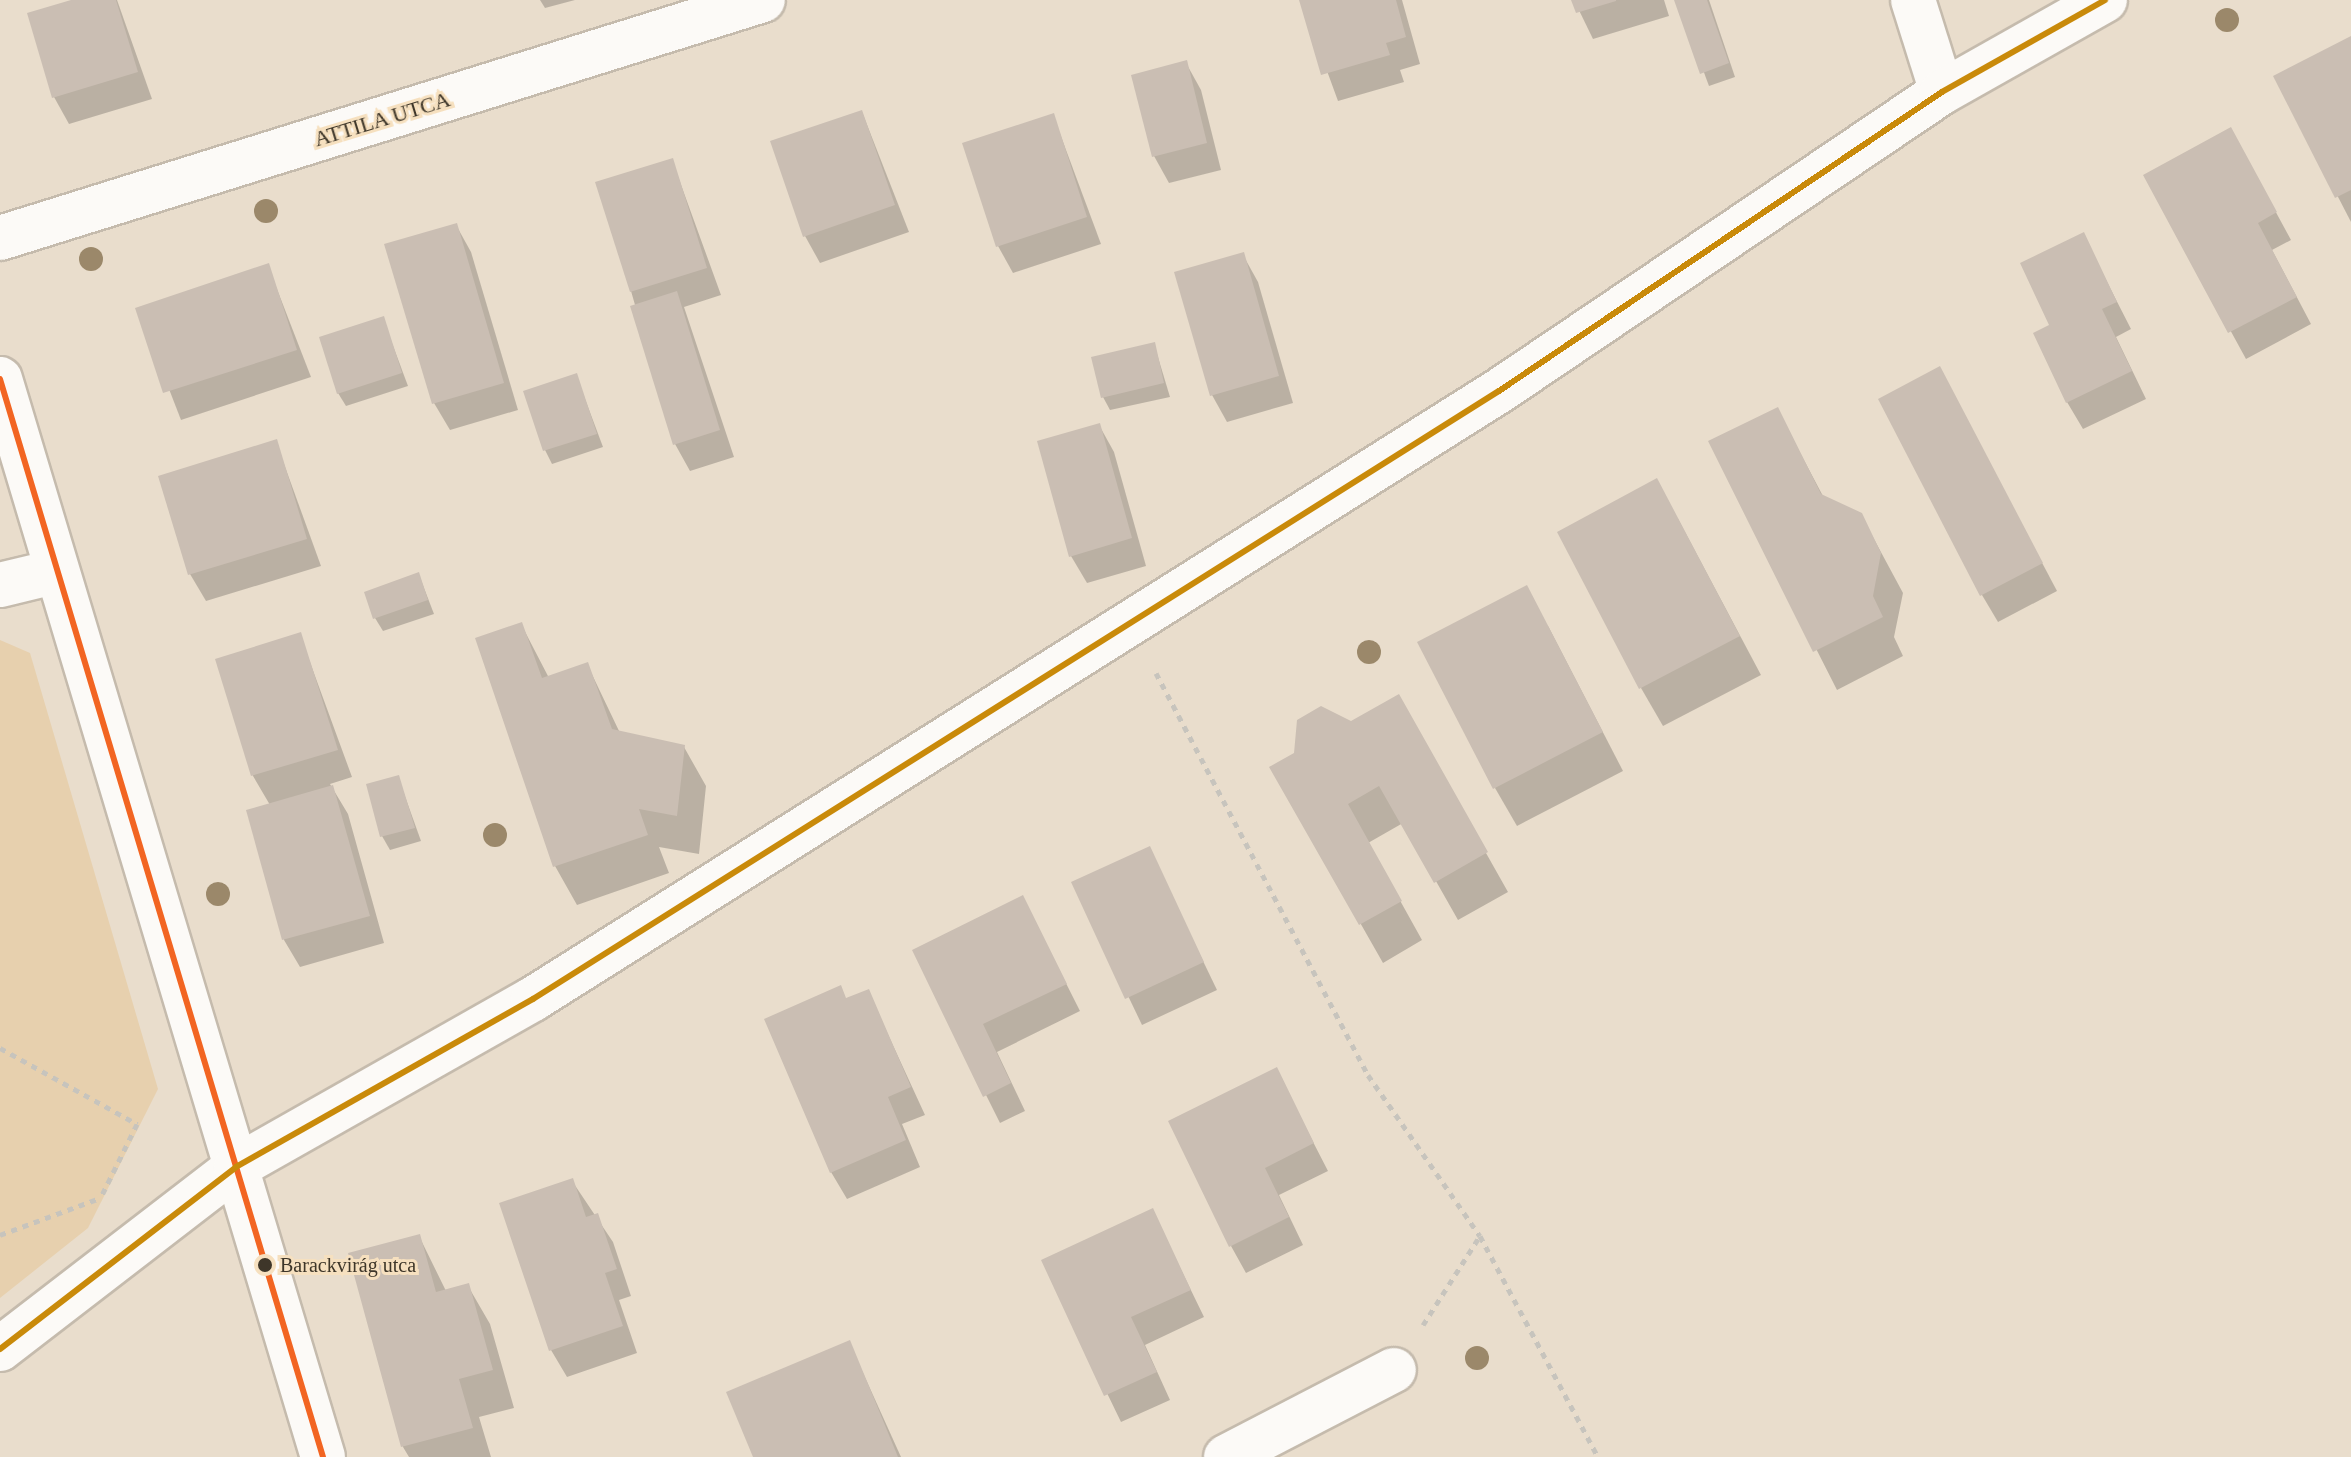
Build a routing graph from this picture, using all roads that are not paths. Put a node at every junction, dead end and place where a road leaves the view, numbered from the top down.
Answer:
1 (763, 0) edge
2 (1913, 0) edge
3 (2105, 0) edge
4 (1942, 92) junction
5 (0, 238) edge
6 (0, 379) edge
7 (54, 572) junction
8 (0, 585) edge
9 (236, 1167) junction
10 (0, 1349) edge
11 (1394, 1370) road end
12 (323, 1457) edge
13 (1226, 1457) edge

1 - 5 street, ATTILA UTCA
2 - 4 street
3 - 4 street
4 - 9 street
6 - 7 street
7 - 8 street
7 - 9 street
9 - 10 street
9 - 12 street
11 - 13 street

